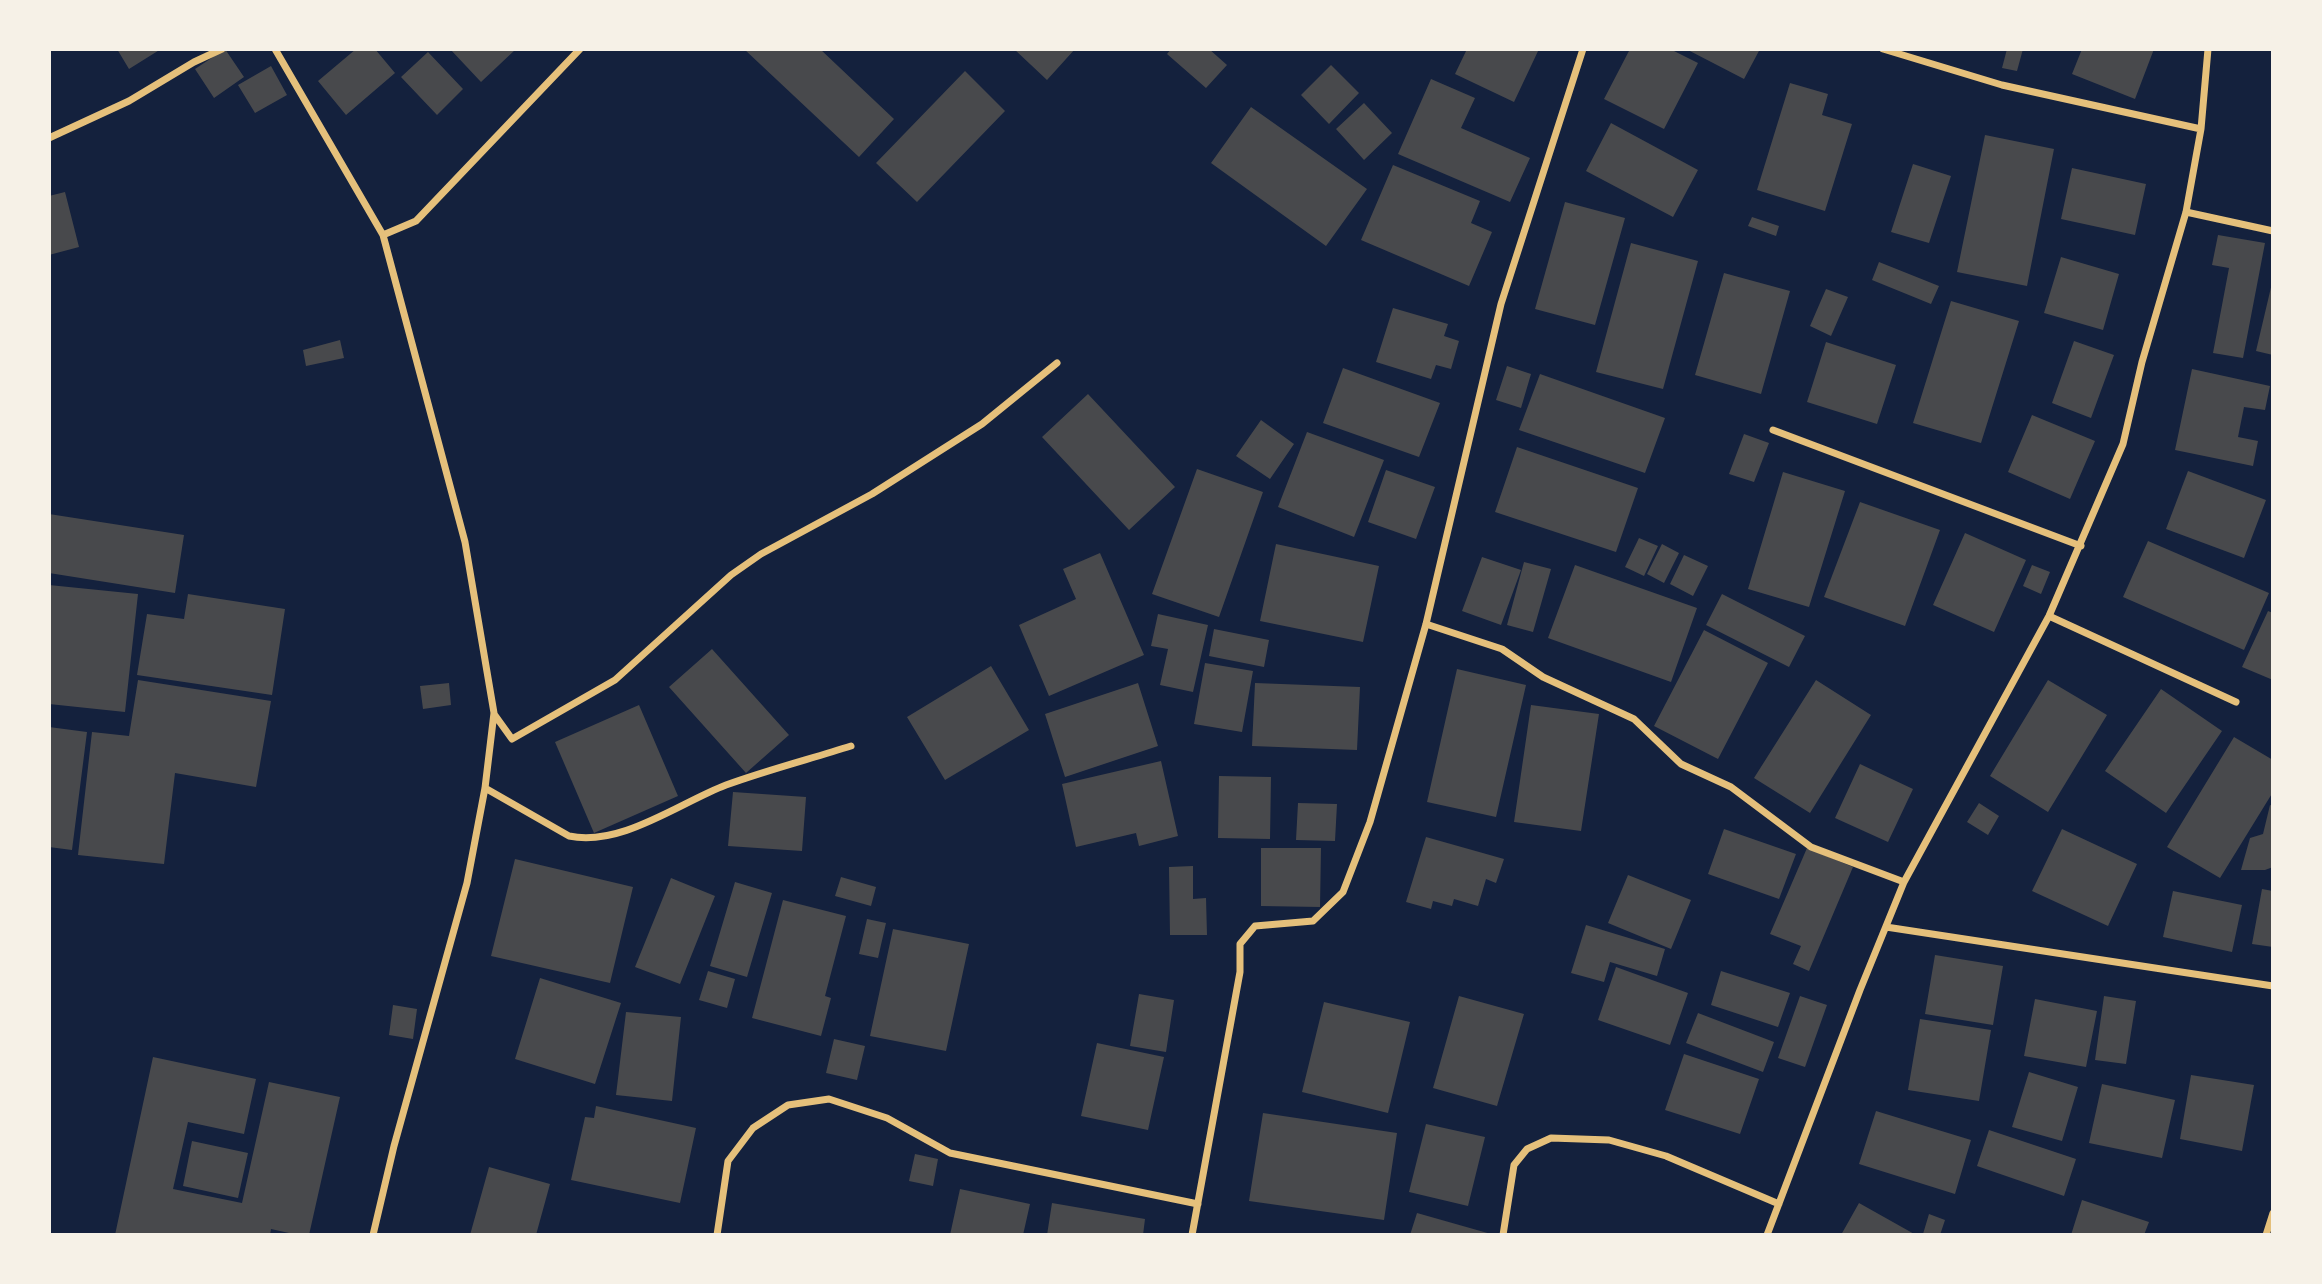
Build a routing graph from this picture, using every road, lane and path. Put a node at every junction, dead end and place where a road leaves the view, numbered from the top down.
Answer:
1 (222, 49) edge
2 (275, 49) edge
3 (580, 49) edge
4 (1583, 49) edge
5 (1883, 49) edge
6 (2208, 49) edge
7 (2201, 129) junction
8 (49, 138) edge
9 (2186, 212) junction
10 (2273, 231) edge
11 (383, 235) junction
12 (1057, 363) dead end
13 (1773, 430) dead end
14 (2081, 545) junction
15 (2049, 616) junction
16 (1426, 624) junction
17 (2236, 702) dead end
18 (494, 713) junction
19 (851, 746) dead end
20 (485, 788) junction
21 (1904, 883) junction
22 (1886, 927) junction
23 (2273, 986) edge
24 (1198, 1204) junction
25 (1779, 1205) junction
26 (2273, 1213) edge
27 (373, 1235) edge
28 (717, 1235) edge
29 (1192, 1235) edge
30 (1503, 1235) edge
31 (1766, 1235) edge
32 (2266, 1235) edge

1 - 8 street
2 - 11 street
3 - 11 street
4 - 16 street
5 - 7 street
6 - 7 street
7 - 9 street
9 - 10 street
9 - 14 street
11 - 18 street
12 - 18 street
13 - 14 street
14 - 15 street
15 - 17 street
15 - 21 street
16 - 21 street
16 - 24 street
18 - 20 street
19 - 20 street
20 - 27 street
21 - 22 street
22 - 23 street
22 - 25 street
24 - 28 street
24 - 29 street
25 - 30 street
25 - 31 street
26 - 32 street

